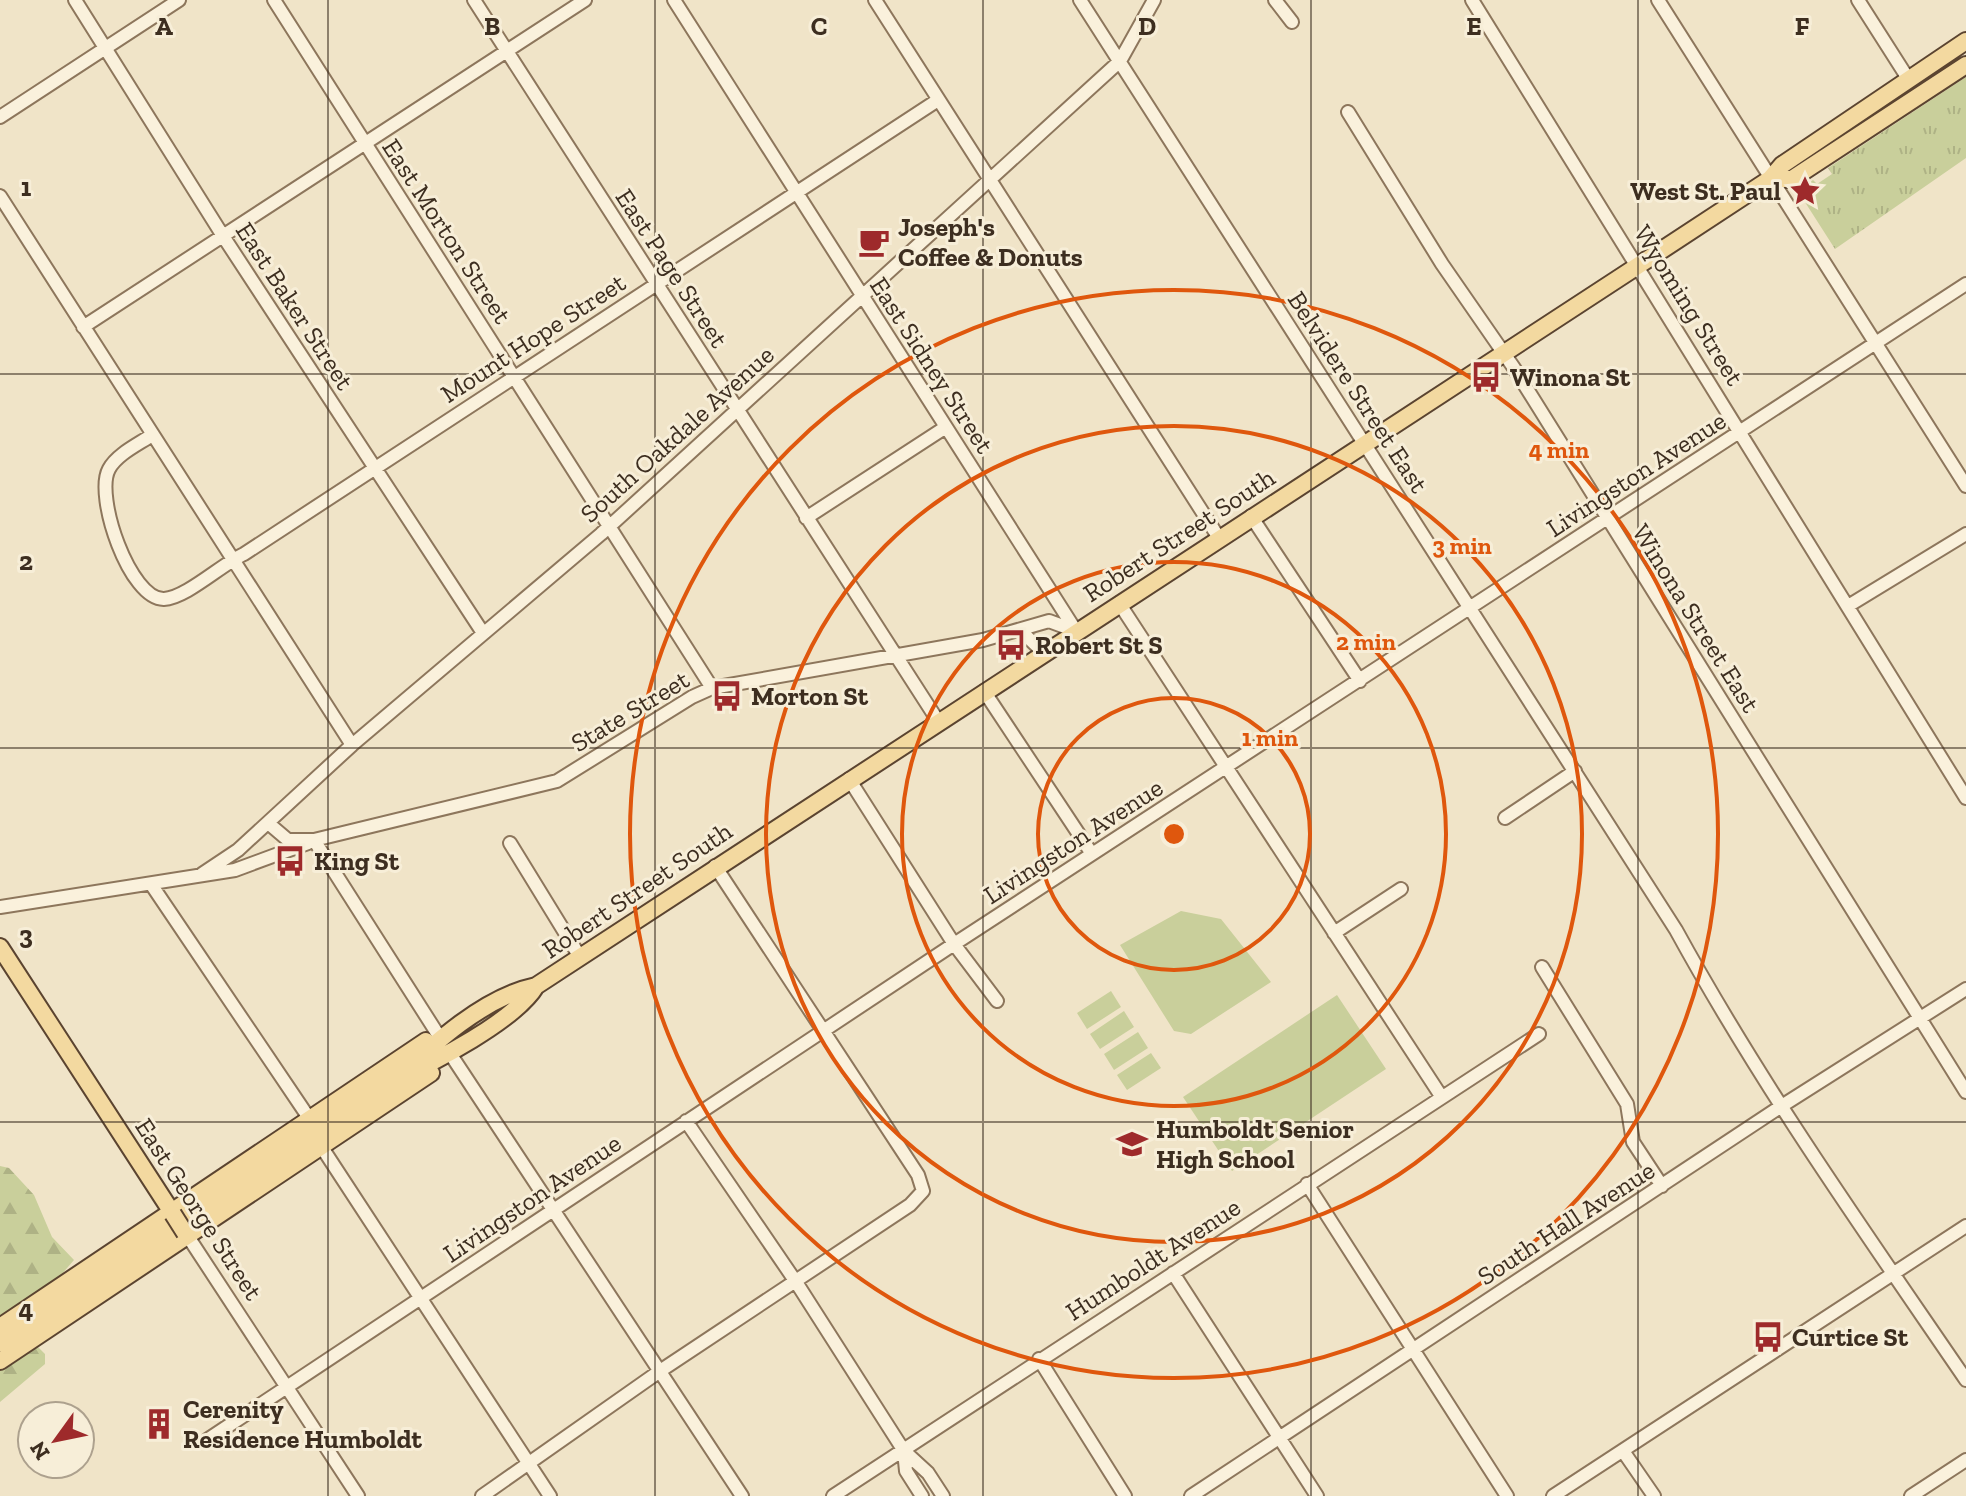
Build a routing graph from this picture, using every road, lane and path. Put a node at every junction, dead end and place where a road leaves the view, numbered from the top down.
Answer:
1 (75, 0) edge
2 (179, 0) edge
3 (274, 0) edge
4 (474, 0) edge
5 (585, 0) edge
6 (674, 0) edge
7 (875, 0) edge
8 (1080, 0) edge
9 (1154, 0) edge
10 (1275, 0) edge
11 (1472, 0) edge
12 (1658, 0) edge
13 (1858, 0) edge
14 (1292, 22) dead end
15 (1966, 41) edge
16 (105, 47) junction
17 (506, 51) junction
18 (1120, 61) junction
19 (1966, 65) edge
20 (1909, 80) junction
21 (938, 100) junction
22 (1348, 112) dead end
23 (0, 117) edge
24 (364, 143) junction
25 (1770, 179) junction
26 (989, 181) junction
27 (796, 193) junction
28 (0, 196) edge
29 (223, 236) junction
30 (1639, 265) junction
31 (1966, 284) edge
32 (657, 285) junction
33 (862, 295) junction
34 (83, 327) junction
35 (1876, 344) junction
36 (1503, 353) junction
37 (514, 377) junction
38 (737, 411) junction
39 (946, 427) junction
40 (1741, 432) junction
41 (152, 435) junction
42 (1364, 443) junction
43 (374, 469) junction
44 (1966, 486) edge
45 (1251, 516) junction
46 (806, 518) junction
47 (1608, 520) junction
48 (609, 526) junction
49 (1966, 534) edge
50 (1219, 538) junction
51 (232, 559) junction
52 (1119, 603) junction
53 (1848, 606) junction
54 (1470, 609) junction
55 (1021, 631) junction
56 (1076, 631) junction
57 (483, 633) junction
58 (1043, 652) junction
59 (895, 654) junction
60 (1360, 681) junction
61 (712, 688) junction
62 (984, 691) junction
63 (938, 721) junction
64 (352, 745) junction
65 (1227, 768) junction
66 (1575, 771) junction
67 (849, 779) junction
68 (1966, 798) edge
69 (1505, 818) dead end
70 (268, 823) junction
71 (314, 840) junction
72 (510, 843) dead end
73 (1092, 854) junction
74 (715, 866) junction
75 (202, 874) junction
76 (151, 884) junction
77 (1401, 889) dead end
78 (0, 907) edge
79 (1334, 933) junction
80 (954, 944) junction
81 (3, 955) edge
82 (580, 957) junction
83 (1542, 967) dead end
84 (1966, 989) edge
85 (997, 1001) dead end
86 (1920, 1021) junction
87 (468, 1030) junction
88 (821, 1032) junction
89 (437, 1033) junction
90 (1539, 1034) dead end
91 (453, 1058) junction
92 (1966, 1092) edge
93 (1441, 1096) junction
94 (1780, 1107) junction
95 (309, 1118) junction
96 (686, 1121) junction
97 (321, 1146) junction
98 (1307, 1184) junction
99 (1662, 1186) junction
100 (555, 1210) junction
101 (172, 1212) junction
102 (1966, 1226) edge
103 (186, 1234) junction
104 (1173, 1273) junction
105 (1893, 1273) junction
106 (796, 1282) junction
107 (422, 1299) junction
108 (0, 1327) edge
109 (0, 1343) edge
110 (1414, 1350) junction
111 (1039, 1359) junction
112 (0, 1361) edge
113 (660, 1371) junction
114 (1966, 1380) edge
115 (288, 1388) junction
116 (1279, 1438) junction
117 (207, 1440) dead end
118 (904, 1451) junction
119 (1623, 1451) junction
120 (1966, 1460) edge
121 (529, 1464) junction
122 (358, 1496) edge
123 (482, 1496) edge
124 (550, 1496) edge
125 (742, 1496) edge
126 (833, 1496) edge
127 (922, 1496) edge
128 (943, 1496) edge
129 (1125, 1496) edge
130 (1191, 1496) edge
131 (1317, 1496) edge
132 (1507, 1496) edge
133 (1553, 1496) edge
134 (1654, 1496) edge
135 (1911, 1496) edge

1 - 16 street, East Baker Street
2 - 16 street
3 - 24 street, East Morton Street
4 - 17 street, East Page Street
5 - 17 street
6 - 27 street, East Sidney Street
7 - 21 street
8 - 18 street, Belvidere Street East
9 - 18 street, South Oakdale Avenue
10 - 14 street
11 - 30 street, Wyoming Street
12 - 25 street
13 - 20 street
15 - 20 main road, Robert Street South
16 - 23 street
16 - 29 street, East Baker Street
17 - 24 street
17 - 32 street, East Page Street
18 - 26 street, South Oakdale Avenue
18 - 42 street, Belvidere Street East
19 - 25 main road, Robert Street South
20 - 25 main road, Robert Street South
21 - 26 street
21 - 27 street, Mount Hope Street
22 - 36 street, Winona Street East
24 - 29 street
24 - 37 street, East Morton Street
25 - 30 main road, Robert Street South
25 - 35 street
26 - 33 street, South Oakdale Avenue
26 - 50 street
27 - 32 street, Mount Hope Street
27 - 33 street, East Sidney Street
28 - 34 street
29 - 34 street
29 - 43 street, East Baker Street
30 - 36 main road, Robert Street South
30 - 40 street, Wyoming Street
31 - 35 street, Livingston Avenue
32 - 37 street, Mount Hope Street
32 - 38 street, East Page Street
33 - 38 street, South Oakdale Avenue
33 - 39 street, East Sidney Street
34 - 41 street
35 - 40 street, Livingston Avenue
35 - 44 street
36 - 42 main road, Robert Street South
36 - 47 street, Winona Street East
37 - 43 street, Mount Hope Street
37 - 48 street, East Morton Street
38 - 46 street, East Page Street
38 - 48 street, South Oakdale Avenue
39 - 46 street
39 - 56 street, East Sidney Street
40 - 47 street, Livingston Avenue
40 - 53 street, Wyoming Street
41 - 51 street
41 - 51 street, Mount Hope Street
42 - 45 main road, Robert Street South
42 - 54 street, Belvidere Street East
43 - 51 street, Mount Hope Street
43 - 57 street, East Baker Street
45 - 50 main road, Robert Street South
45 - 60 street
46 - 59 street, East Page Street
47 - 54 street, Livingston Avenue
47 - 86 street, Winona Street East
48 - 57 street, South Oakdale Avenue
48 - 61 street, East Morton Street
49 - 53 street
50 - 52 main road, Robert Street South
51 - 64 street
52 - 56 main road, Robert Street South
52 - 65 street
53 - 68 street, Wyoming Street
54 - 60 street, Livingston Avenue
54 - 66 street, Belvidere Street East
55 - 56 street, State Street
55 - 58 street
55 - 59 street, State Street
56 - 58 main road, Robert Street South
57 - 64 street, South Oakdale Avenue
58 - 62 main road, Robert Street South
59 - 61 street, State Street
59 - 63 street, East Page Street
60 - 65 street, Livingston Avenue
61 - 71 street, State Street
62 - 63 main road, Robert Street South
62 - 73 street
63 - 67 main road, Robert Street South
64 - 70 street, South Oakdale Avenue
65 - 73 street, Livingston Avenue
65 - 79 street
66 - 69 street
66 - 94 street, Belvidere Street East
67 - 74 main road, Robert Street South
67 - 80 street
70 - 71 street, State Street
70 - 75 street, South Oakdale Avenue
71 - 75 street, State Street
71 - 89 street
72 - 82 street
73 - 80 street, Livingston Avenue
74 - 82 main road, Robert Street South
74 - 88 street
75 - 76 street, State Street
76 - 78 street, State Street
76 - 95 street
77 - 79 street
79 - 93 street
80 - 85 street
80 - 88 street, Livingston Avenue
81 - 101 main road, East George Street
82 - 87 main road, Robert Street South
83 - 99 street
84 - 86 street, South Hall Avenue
86 - 92 street, Winona Street East
86 - 94 street, South Hall Avenue
87 - 89 main road
87 - 91 main road
87 - 109 main road, Robert Street South
88 - 96 street, Livingston Avenue
88 - 106 street
89 - 95 main road
90 - 93 street, Humboldt Avenue
91 - 97 main road
91 - 100 street
93 - 98 street, Humboldt Avenue
94 - 99 street, South Hall Avenue
94 - 105 street, Belvidere Street East
95 - 101 main road
96 - 100 street, Livingston Avenue
96 - 106 street
97 - 103 main road
97 - 107 street
98 - 104 street, Humboldt Avenue
98 - 110 street
99 - 110 street, South Hall Avenue
100 - 107 street, Livingston Avenue
100 - 113 street
101 - 103 main road, East George Street, bridge
101 - 108 main road
102 - 105 street
103 - 112 main road
103 - 115 street, East George Street
104 - 111 street, Humboldt Avenue
104 - 116 street
105 - 114 street, Belvidere Street East
105 - 119 street
106 - 113 street
106 - 118 street
107 - 115 street, Livingston Avenue
107 - 121 street
110 - 116 street, South Hall Avenue
110 - 132 street
111 - 118 street, Humboldt Avenue
111 - 129 street
113 - 121 street
113 - 125 street
115 - 117 street, Livingston Avenue
115 - 122 street, East George Street
116 - 130 street, South Hall Avenue
116 - 131 street
118 - 126 street, Humboldt Avenue
118 - 127 street
118 - 128 street
119 - 133 street
119 - 134 street
120 - 135 street
121 - 123 street
121 - 124 street

